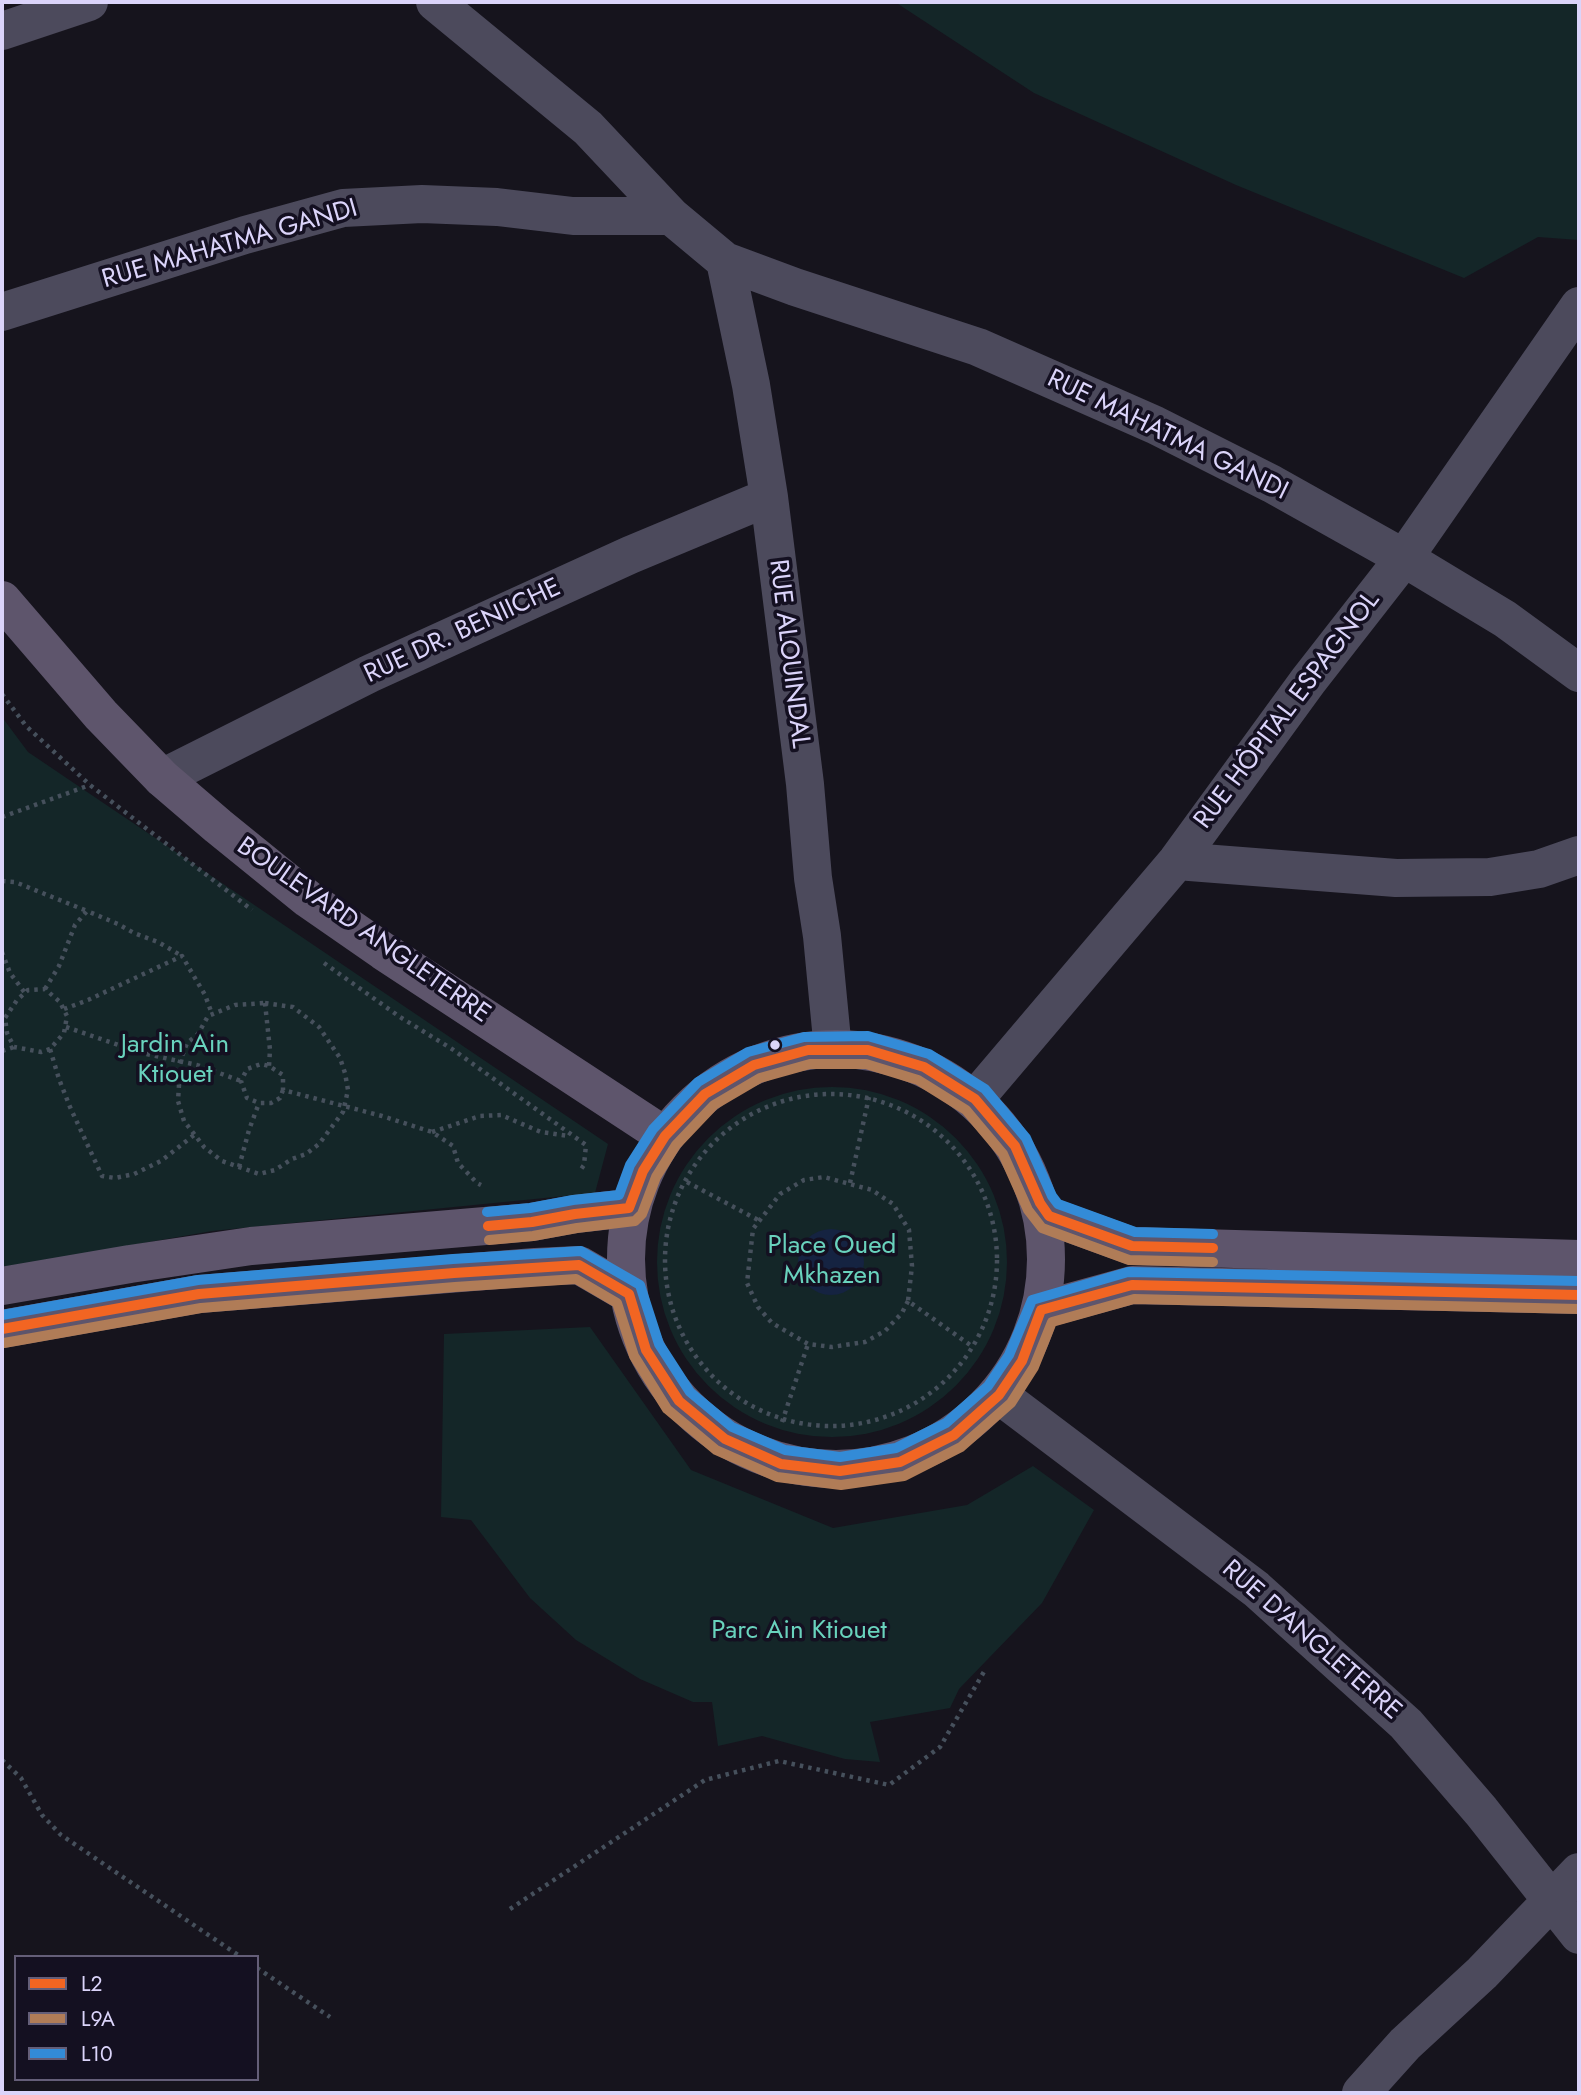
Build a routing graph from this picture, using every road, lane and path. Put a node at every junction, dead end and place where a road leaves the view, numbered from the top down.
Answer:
1 (89, 2) edge
2 (435, 2) edge
3 (2, 31) edge
4 (671, 216) junction
5 (724, 261) junction
6 (1579, 306) edge
7 (2, 312) edge
8 (769, 497) junction
9 (1404, 558) junction
10 (2, 600) edge
11 (1579, 673) edge
12 (2, 694) edge
13 (162, 778) junction
14 (90, 785) junction
15 (2, 817) edge
16 (1579, 855) edge
17 (1177, 861) junction
18 (2, 881) edge
19 (87, 911) junction
20 (255, 911) dead end
21 (2, 952) edge
22 (182, 957) junction
23 (319, 959) dead end
24 (45, 989) junction
25 (25, 993) junction
26 (265, 1003) junction
27 (64, 1009) junction
28 (212, 1014) junction
29 (65, 1027) junction
30 (15, 1047) junction
31 (50, 1049) junction
32 (833, 1050) junction
33 (2, 1051) edge
34 (180, 1062) junction
35 (269, 1066) junction
36 (242, 1081) junction
37 (283, 1090) junction
38 (869, 1097) junction
39 (975, 1099) junction
40 (259, 1103) junction
41 (345, 1107) junction
42 (432, 1132) junction
43 (194, 1135) junction
44 (666, 1136) junction
45 (579, 1140) junction
46 (239, 1167) junction
47 (578, 1174) dead end
48 (687, 1182) junction
49 (850, 1183) junction
50 (487, 1187) dead end
51 (629, 1208) junction
52 (1049, 1216) junction
53 (758, 1220) junction
54 (1579, 1259) edge
55 (2, 1286) edge
56 (629, 1294) junction
57 (1579, 1295) edge
58 (908, 1301) junction
59 (1041, 1310) junction
60 (2, 1329) edge
61 (808, 1344) junction
62 (973, 1347) junction
63 (999, 1395) junction
64 (782, 1422) junction
65 (985, 1670) dead end
66 (2, 1760) edge
67 (1579, 1872) edge
68 (1552, 1902) junction
69 (510, 1909) dead end
70 (1579, 1935) edge
71 (238, 1955) edge
72 (259, 1969) edge
73 (330, 2017) dead end
74 (1361, 2093) edge

1 - 3 street
2 - 4 street
4 - 5 street
4 - 7 street, RUE MAHATMA GANDI
5 - 8 street, RUE ALOUINDAL
5 - 9 street, RUE MAHATMA GANDI
6 - 9 street, RUE HÔPITAL ESPAGNOL
8 - 13 street, RUE DR. BENIICHE
8 - 32 street, RUE ALOUINDAL
9 - 11 street, RUE MAHATMA GANDI
9 - 17 street, RUE HÔPITAL ESPAGNOL
10 - 13 main road, BOULEVARD ANGLETERRE
12 - 14 path
13 - 44 main road, BOULEVARD ANGLETERRE
14 - 15 path
14 - 20 path
16 - 17 street
17 - 39 street, RUE HÔPITAL ESPAGNOL
18 - 19 path
19 - 22 path
19 - 24 path
21 - 25 path
22 - 27 path
22 - 28 path
23 - 45 path
24 - 25 path
24 - 27 path
25 - 30 path
26 - 28 path
26 - 35 path
26 - 41 path
27 - 29 path
28 - 34 path
29 - 31 path
29 - 34 path
30 - 31 path
30 - 33 path
31 - 43 path
32 - 39 main road
32 - 44 main road
34 - 36 path
34 - 43 path
35 - 36 path
35 - 37 path
36 - 40 path
37 - 40 path
37 - 41 path
38 - 48 path
38 - 49 path
38 - 62 path
39 - 52 main road
40 - 46 path
41 - 42 path
41 - 46 path
42 - 45 path
42 - 50 path
43 - 46 path
44 - 51 main road
45 - 47 path
48 - 53 path
48 - 64 path
49 - 53 path
49 - 58 path
51 - 55 main road
51 - 56 main road
52 - 54 main road
52 - 59 main road
53 - 61 path
56 - 60 main road
56 - 63 main road
57 - 59 main road
58 - 61 path
58 - 62 path
59 - 63 main road
61 - 64 path
62 - 64 path
63 - 68 street, RUE D'ANGLETERRE
65 - 69 path
66 - 71 path
67 - 68 street
68 - 70 street, RUE D'ANGLETERRE
68 - 74 street
72 - 73 path

